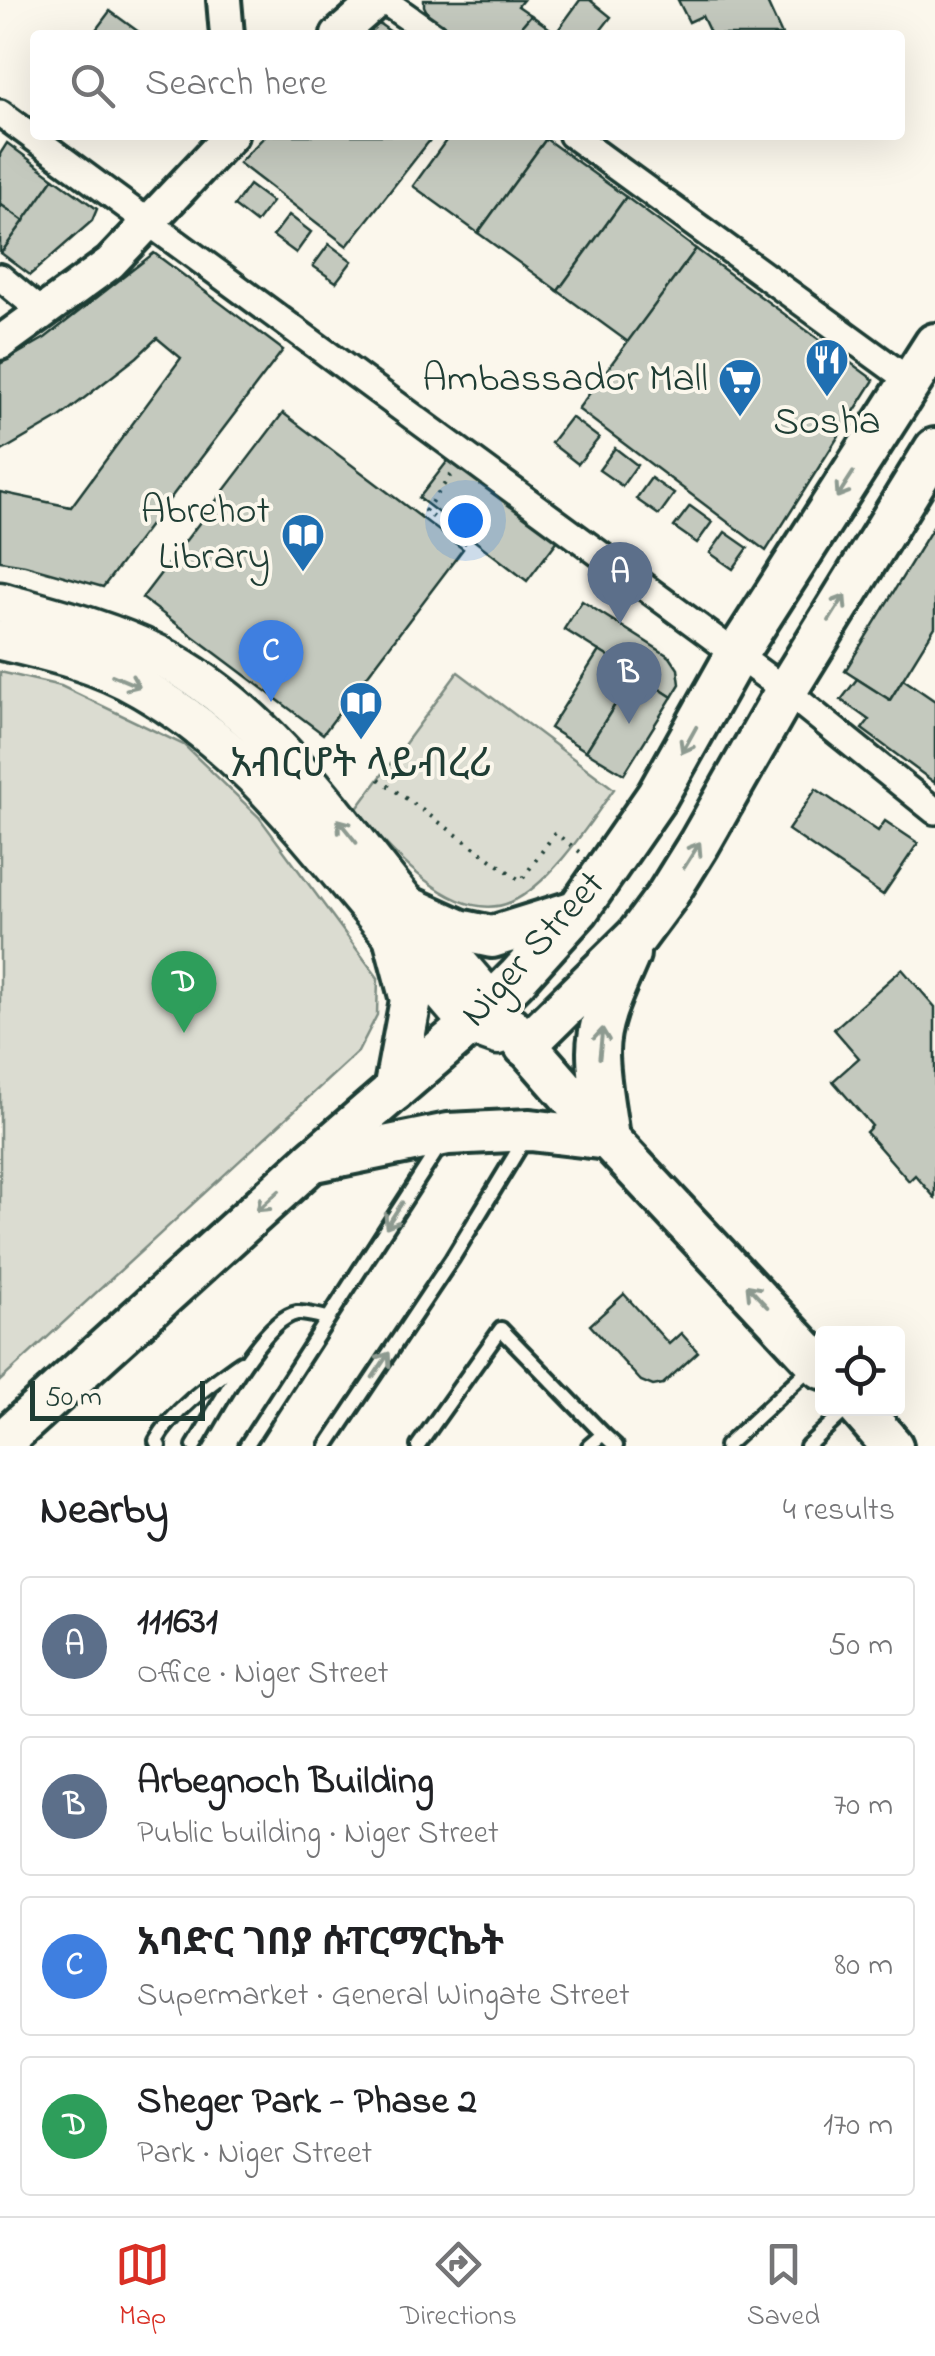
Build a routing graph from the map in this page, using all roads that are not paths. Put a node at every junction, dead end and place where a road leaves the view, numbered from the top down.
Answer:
1 (224, 0) edge
2 (381, 0) edge
3 (227, 30) edge
4 (344, 30) edge
5 (426, 30) edge
6 (0, 113) edge
7 (30, 135) edge
8 (37, 140) edge
9 (226, 140) edge
10 (579, 140) edge
11 (149, 221) junction
12 (0, 276) edge
13 (42, 312) junction
14 (0, 343) edge
15 (935, 344) edge
16 (911, 382) junction
17 (935, 449) edge
18 (0, 602) edge
19 (0, 640) edge
20 (80, 642) junction
21 (736, 655) junction
22 (786, 691) junction
23 (935, 811) edge
24 (578, 910) junction
25 (401, 922) junction
26 (637, 936) junction
27 (481, 1014) junction
28 (525, 1046) junction
29 (394, 1091) junction
30 (530, 1130) junction
31 (448, 1134) junction
32 (608, 1139) junction
33 (312, 1162) junction
34 (328, 1318) junction
35 (247, 1358) junction
36 (815, 1360) edge
37 (815, 1369) edge
38 (839, 1416) edge
39 (866, 1416) edge
40 (603, 1434) junction
41 (0, 1444) edge
42 (159, 1446) edge
43 (194, 1446) edge
44 (246, 1446) edge
45 (327, 1446) edge
46 (418, 1446) edge
47 (589, 1446) edge
48 (616, 1446) edge
49 (726, 1446) edge
50 (807, 1446) edge
51 (892, 1446) edge

1 - 3 street
2 - 4 street
2 - 5 street
6 - 7 street
8 - 11 street
9 - 11 street
10 - 16 street
11 - 13 street
11 - 21 street
12 - 13 street
13 - 14 street
15 - 16 main road, Niger Street
16 -> 21 main road, Niger Street
22 -> 17 main road, Niger Street
18 - 20 main road
19 - 20 main road
20 - 25 main road
21 - 22 street
21 -> 24 main road, Niger Street
22 - 23 street
26 -> 22 main road, Niger Street
24 - 25 main road
24 - 27 main road, Niger Street
25 - 27 main road
25 - 29 main road
26 - 28 main road, Niger Street
32 -> 26 main road
27 - 28 main road
27 - 29 main road, Niger Street
28 - 32 main road
29 - 33 main road, Niger Street
30 - 31 main road
30 - 32 main road
45 -> 30 lane
31 - 33 main road
31 -> 34 lane
36 -> 32 main road
33 -> 41 main road, Niger Street
34 - 35 lane
34 - 44 lane
35 - 42 lane
35 - 43 lane
37 - 49 lane
38 - 50 lane
39 - 51 main road
40 - 46 lane
40 - 47 lane
40 - 48 lane

